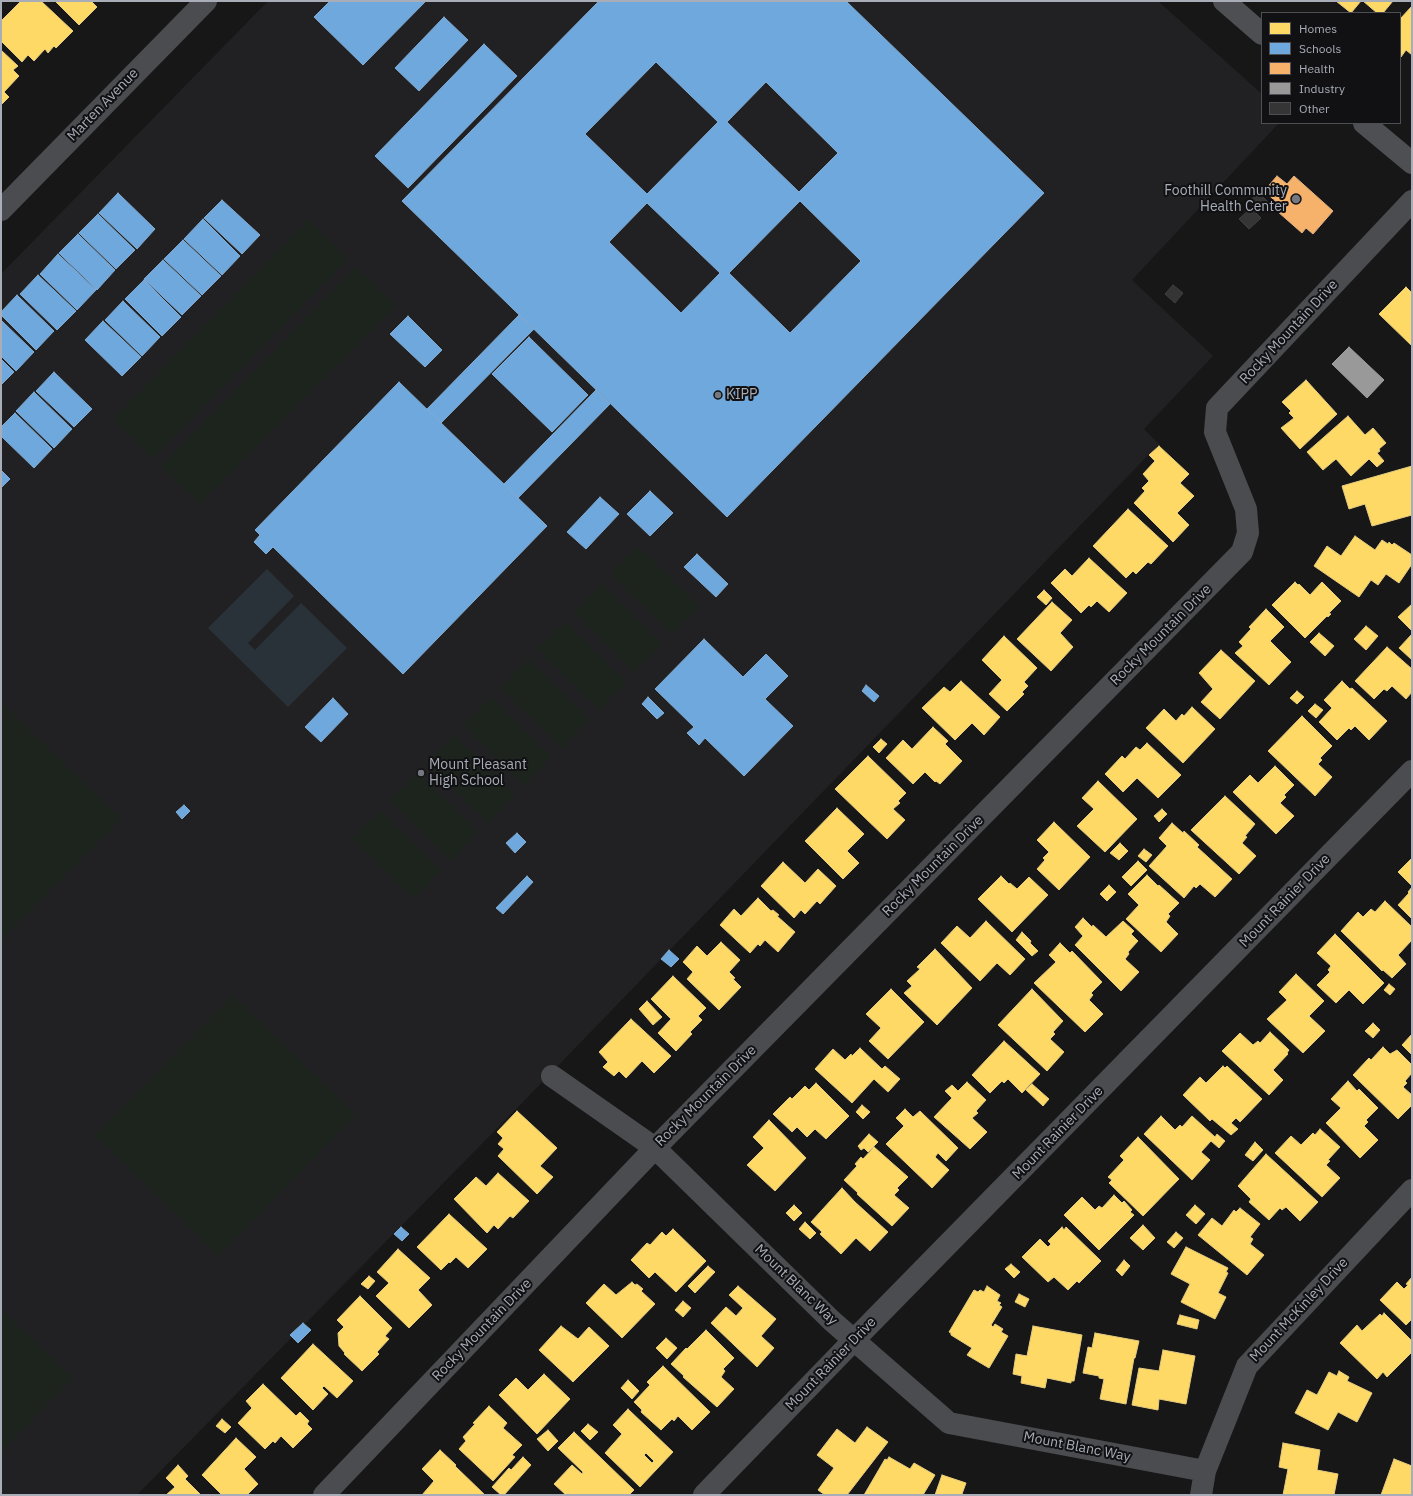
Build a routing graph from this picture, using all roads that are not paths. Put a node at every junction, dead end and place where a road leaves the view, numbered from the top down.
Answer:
1 (206, 1) edge
2 (1224, 1) edge
3 (1261, 33) edge
4 (1365, 124) edge
5 (1412, 164) edge
6 (1412, 201) edge
7 (1, 210) edge
8 (1412, 771) edge
9 (552, 1076) dead end
10 (655, 1148) junction
11 (1412, 1190) edge
12 (854, 1340) junction
13 (1205, 1471) junction
14 (324, 1495) edge
15 (704, 1495) edge
16 (1201, 1495) edge

1 - 7 street, Marten Avenue
2 - 3 main road
4 - 5 main road
6 - 10 street, Rocky Mountain Drive
8 - 12 street, Mount Rainier Drive
9 - 10 street, Mount Blanc Way
10 - 12 street, Mount Blanc Way
10 - 14 street, Rocky Mountain Drive
11 - 13 street, Mount McKinley Drive
12 - 13 street, Mount Blanc Way
12 - 15 street, Mount Rainier Drive
13 - 16 street, Mount McKinley Drive

